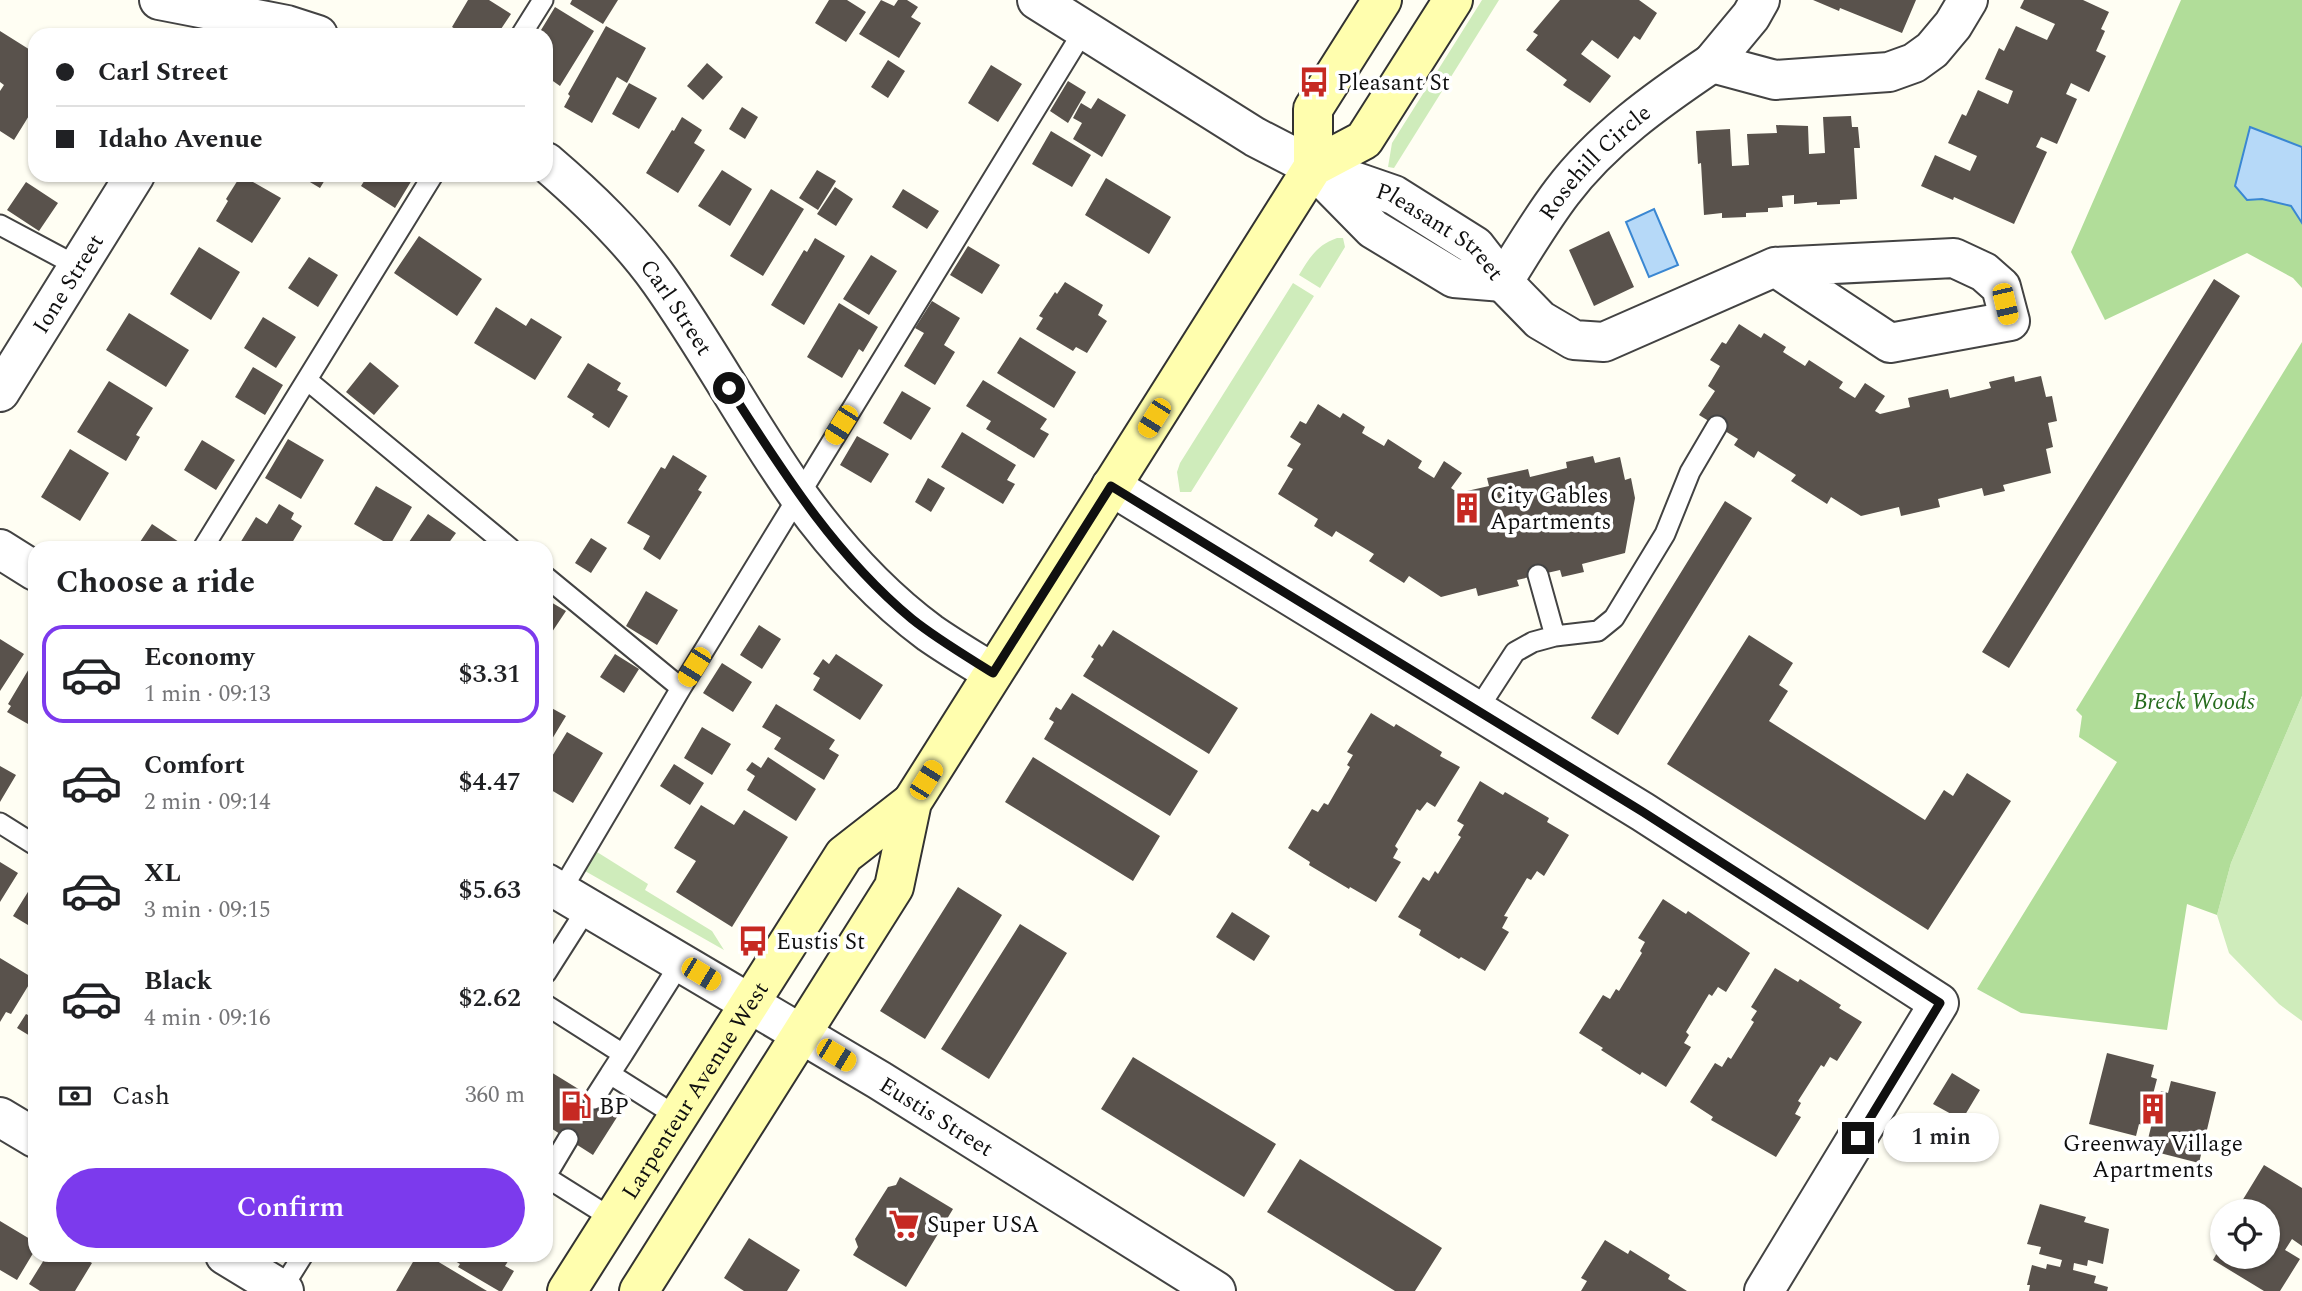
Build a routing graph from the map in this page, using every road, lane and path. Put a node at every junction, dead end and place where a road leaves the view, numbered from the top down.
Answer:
1 (159, 0) edge
2 (543, 0) edge
3 (1037, 0) edge
4 (1382, 0) edge
5 (1452, 0) edge
6 (1760, 0) edge
7 (1968, 0) edge
8 (235, 17) edge
9 (296, 28) edge
10 (525, 28) edge
11 (1084, 30) junction
12 (1712, 63) junction
13 (1312, 167) junction
14 (553, 168) edge
15 (131, 182) edge
16 (429, 182) edge
17 (0, 225) edge
18 (78, 266) junction
19 (1775, 267) junction
20 (1503, 282) junction
21 (307, 380) junction
22 (0, 392) edge
23 (1717, 426) dead end
24 (1111, 486) junction
25 (799, 495) junction
26 (207, 541) edge
27 (502, 541) edge
28 (0, 550) edge
29 (28, 567) edge
30 (1538, 575) dead end
31 (553, 583) edge
32 (1555, 636) junction
33 (993, 673) junction
34 (681, 688) junction
35 (1478, 709) junction
36 (912, 802) junction
37 (0, 824) edge
38 (28, 841) edge
39 (565, 893) edge
40 (553, 944) edge
41 (681, 962) junction
42 (750, 1003) junction
43 (553, 1009) edge
44 (802, 1034) junction
45 (623, 1054) junction
46 (610, 1073) junction
47 (594, 1098) dead end
48 (0, 1117) edge
49 (678, 1117) junction
50 (28, 1134) edge
51 (568, 1139) dead end
52 (553, 1164) edge
53 (553, 1180) edge
54 (613, 1219) junction
55 (236, 1262) edge
56 (299, 1262) edge
57 (282, 1290) edge
58 (567, 1291) edge
59 (639, 1291) edge
60 (1216, 1291) edge
61 (1765, 1291) edge

1 - 8 street
2 - 10 lane
3 - 11 street, Pleasant Street
4 - 13 main road
5 - 13 main road
6 - 12 street, Rosehill Circle
7 - 12 street
8 - 9 street
11 - 13 street, Pleasant Street
11 - 25 lane
12 - 20 street, Rosehill Circle
13 - 20 street, Pleasant Street
13 - 24 main road, Larpenteur Avenue West
14 - 25 street, Carl Street
15 - 18 street, Ione Street
16 - 21 lane
17 - 18 lane
18 - 22 street, Ione Street
19 - 19 street
19 - 20 street, Pleasant Street
21 - 26 lane
21 - 27 lane
23 - 32 lane
24 - 33 main road, Larpenteur Avenue West
24 - 35 street
25 - 33 street, Carl Street
25 - 34 lane
28 - 29 street
30 - 32 lane
31 - 34 lane
32 - 35 lane
33 - 36 main road, Larpenteur Avenue West
34 - 39 lane
35 - 61 street
36 - 42 main road, Larpenteur Avenue West
36 - 44 main road, Larpenteur Avenue West
37 - 38 lane
39 - 40 lane
39 - 41 street, Eustis Street
41 - 42 street, Eustis Street
41 - 45 lane
42 - 44 street, Eustis Street
42 - 49 main road, Larpenteur Avenue West
43 - 45 lane
44 - 59 main road, Larpenteur Avenue West
44 - 60 street, Eustis Street
45 - 46 lane
46 - 47 lane
46 - 49 lane
48 - 50 street
49 - 54 main road, Larpenteur Avenue West
51 - 52 lane
53 - 54 lane
54 - 58 main road, Larpenteur Avenue West
55 - 57 street
56 - 57 lane

